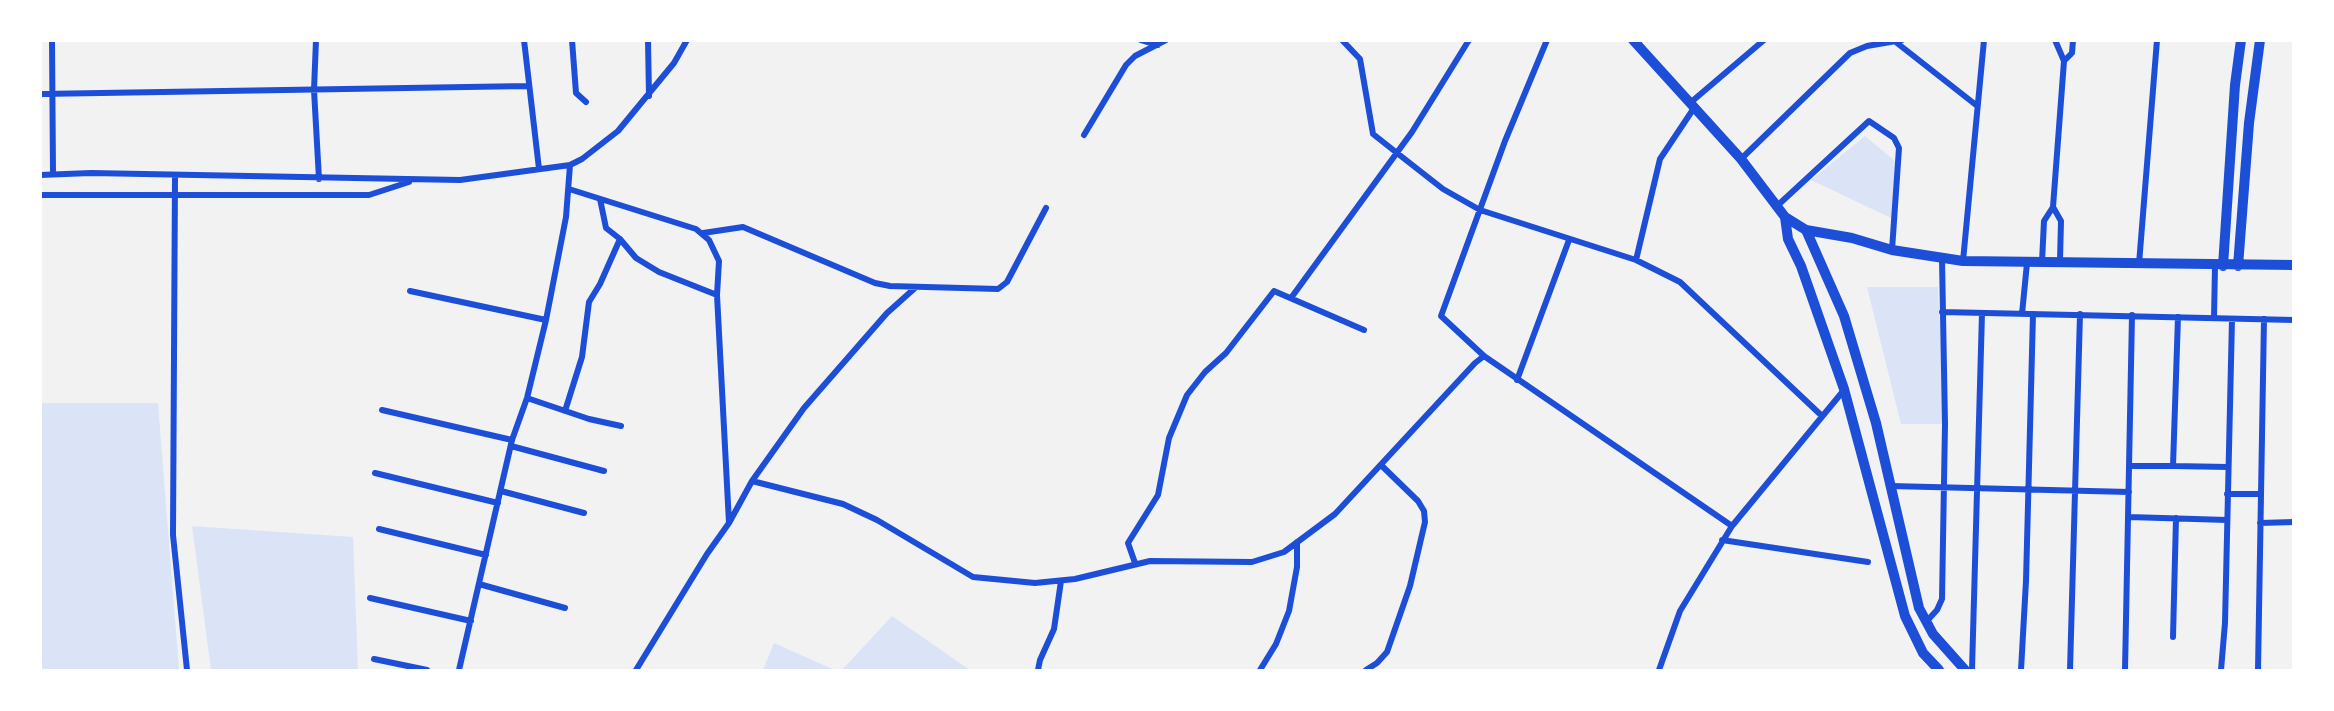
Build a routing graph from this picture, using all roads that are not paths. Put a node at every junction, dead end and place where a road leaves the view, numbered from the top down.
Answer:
1 (52, 40) edge
2 (316, 40) edge
3 (524, 40) edge
4 (572, 40) edge
5 (648, 40) edge
6 (687, 40) edge
7 (1141, 40) edge
8 (1166, 40) edge
9 (1342, 40) edge
10 (1469, 40) edge
11 (1547, 40) edge
12 (1633, 40) edge
13 (1764, 40) edge
14 (1983, 40) edge
15 (2055, 40) edge
16 (2073, 40) edge
17 (2157, 40) edge
18 (2241, 40) edge
19 (2260, 40) edge
20 (1899, 42) edge
21 (1158, 45) junction
22 (2064, 61) junction
23 (528, 86) junction
24 (314, 90) junction
25 (40, 94) edge
26 (52, 94) junction
27 (649, 96) junction
28 (586, 102) dead end
29 (1976, 105) junction
30 (1692, 106) junction
31 (1084, 135) dead end
32 (1396, 153) junction
33 (1741, 159) junction
34 (570, 165) junction
35 (539, 169) junction
36 (53, 174) junction
37 (40, 175) edge
38 (175, 176) junction
39 (319, 179) junction
40 (415, 180) junction
41 (569, 189) junction
42 (40, 195) edge
43 (175, 195) junction
44 (600, 199) junction
45 (1777, 206) junction
46 (2053, 207) junction
47 (1046, 208) dead end
48 (1480, 210) junction
49 (1785, 217) junction
50 (1806, 230) junction
51 (703, 233) junction
52 (620, 239) junction
53 (1569, 240) junction
54 (1892, 250) junction
55 (1942, 259) junction
56 (1636, 260) junction
57 (1962, 261) junction
58 (2060, 261) junction
59 (2042, 262) junction
60 (2027, 263) junction
61 (2138, 265) junction
62 (2294, 265) edge
63 (2219, 266) junction
64 (2238, 266) junction
65 (915, 288) junction
66 (410, 291) dead end
67 (717, 295) junction
68 (1291, 298) junction
69 (1942, 312) junction
70 (1982, 313) junction
71 (2022, 314) junction
72 (2032, 314) junction
73 (2080, 314) junction
74 (2132, 315) junction
75 (2178, 317) junction
76 (2214, 318) junction
77 (2232, 319) junction
78 (2264, 319) junction
79 (546, 320) junction
80 (2294, 320) edge
81 (1364, 330) dead end
82 (1484, 357) junction
83 (1517, 380) junction
84 (1844, 389) junction
85 (527, 398) junction
86 (382, 410) dead end
87 (565, 411) junction
88 (1822, 416) junction
89 (621, 426) dead end
90 (512, 443) junction
91 (1382, 466) junction
92 (2130, 466) junction
93 (2173, 466) junction
94 (2228, 467) junction
95 (604, 471) dead end
96 (375, 473) dead end
97 (752, 481) junction
98 (1891, 486) junction
99 (1944, 488) junction
100 (1977, 488) junction
101 (2028, 490) junction
102 (501, 491) junction
103 (2074, 491) junction
104 (2129, 492) junction
105 (2227, 494) junction
106 (2260, 494) junction
107 (498, 503) junction
108 (584, 513) dead end
109 (2129, 517) junction
110 (2176, 518) junction
111 (2227, 519) junction
112 (2294, 522) edge
113 (729, 523) junction
114 (2260, 523) junction
115 (1732, 526) junction
116 (379, 529) dead end
117 (1722, 540) junction
118 (1297, 542) junction
119 (486, 555) junction
120 (1135, 562) junction
121 (1868, 562) dead end
122 (1061, 581) junction
123 (479, 584) junction
124 (370, 598) dead end
125 (565, 608) dead end
126 (471, 621) junction
127 (1925, 622) junction
128 (2173, 637) dead end
129 (374, 659) dead end
130 (187, 670) edge
131 (427, 670) edge
132 (459, 670) edge
133 (636, 670) edge
134 (1038, 670) edge
135 (1260, 670) edge
136 (1366, 670) edge
137 (1659, 670) edge
138 (1939, 670) edge
139 (1965, 670) edge
140 (1972, 670) edge
141 (2021, 670) edge
142 (2070, 670) edge
143 (2125, 670) edge
144 (2221, 670) edge
145 (2258, 670) edge

1 - 26 street
2 - 24 street
3 - 23 street
4 - 28 street
5 - 27 street
6 - 27 street
7 - 21 street
8 - 21 street
9 - 32 street
10 - 32 street
11 - 48 street
12 - 30 street
13 - 30 street
14 - 29 street
15 - 22 street
16 - 22 street
17 - 61 street
18 - 63 street
19 - 64 street
20 - 29 street
20 - 33 street
21 - 31 street
22 - 46 street
23 - 24 street
23 - 35 street
24 - 26 street
24 - 39 street
25 - 26 street
26 - 36 street
27 - 34 street
29 - 57 street
30 - 33 street
30 - 56 street
32 - 48 street
32 - 68 street
33 - 45 street
34 - 35 street
34 - 41 street
35 - 40 street
36 - 37 street
36 - 38 street
38 - 39 street
38 - 43 street
39 - 40 street
40 - 43 street
41 - 44 street
41 - 79 street
42 - 43 street
43 - 130 street
44 - 51 street
44 - 52 street
45 - 49 street
45 - 54 street
46 - 58 street
46 - 59 street
47 - 65 street
48 - 53 street
48 - 82 street
49 - 50 street
49 - 84 street
50 - 54 street
50 - 98 street
51 - 65 street
51 - 67 street
52 - 67 street
52 - 87 street
53 - 56 street
53 - 83 street
54 - 55 street
55 - 57 street
55 - 69 street
56 - 88 street
57 - 60 street
58 - 59 street
58 - 61 street
59 - 60 street
60 - 71 street
61 - 63 street
62 - 64 street
63 - 64 street
63 - 76 street
65 - 97 street
66 - 79 street
67 - 113 street
68 - 81 street
68 - 120 street
69 - 70 street
69 - 99 street
70 - 71 street
70 - 100 street
71 - 72 street
72 - 73 street
72 - 101 street
73 - 74 street
73 - 103 street
74 - 75 street
74 - 92 street
75 - 76 street
75 - 93 street
76 - 77 street
77 - 78 street
77 - 94 street
78 - 80 street
78 - 106 street
79 - 85 street
82 - 83 street
82 - 91 street
83 - 115 street
84 - 88 street
84 - 138 street
85 - 87 street
85 - 90 street
86 - 90 street
87 - 89 street
88 - 115 street
90 - 95 street
90 - 102 street
91 - 118 street
91 - 136 street
92 - 93 street
92 - 104 street
93 - 94 street
94 - 105 street
96 - 107 street
97 - 113 street
97 - 122 street
98 - 99 street
98 - 127 street
99 - 100 street
99 - 127 street
100 - 101 street
100 - 140 street
101 - 103 street
101 - 141 street
102 - 107 street
102 - 108 street
103 - 104 street
103 - 142 street
104 - 109 street
105 - 106 street
105 - 111 street
106 - 114 street
107 - 119 street
109 - 110 street
109 - 143 street
110 - 111 street
110 - 128 street
111 - 144 street
112 - 114 street
113 - 133 street
114 - 145 street
115 - 117 street
116 - 119 street
117 - 121 street
117 - 137 street
118 - 120 street
118 - 135 street
119 - 123 street
120 - 122 street
122 - 134 street
123 - 125 street
123 - 126 street
124 - 126 street
126 - 132 street
127 - 139 street
129 - 131 street

